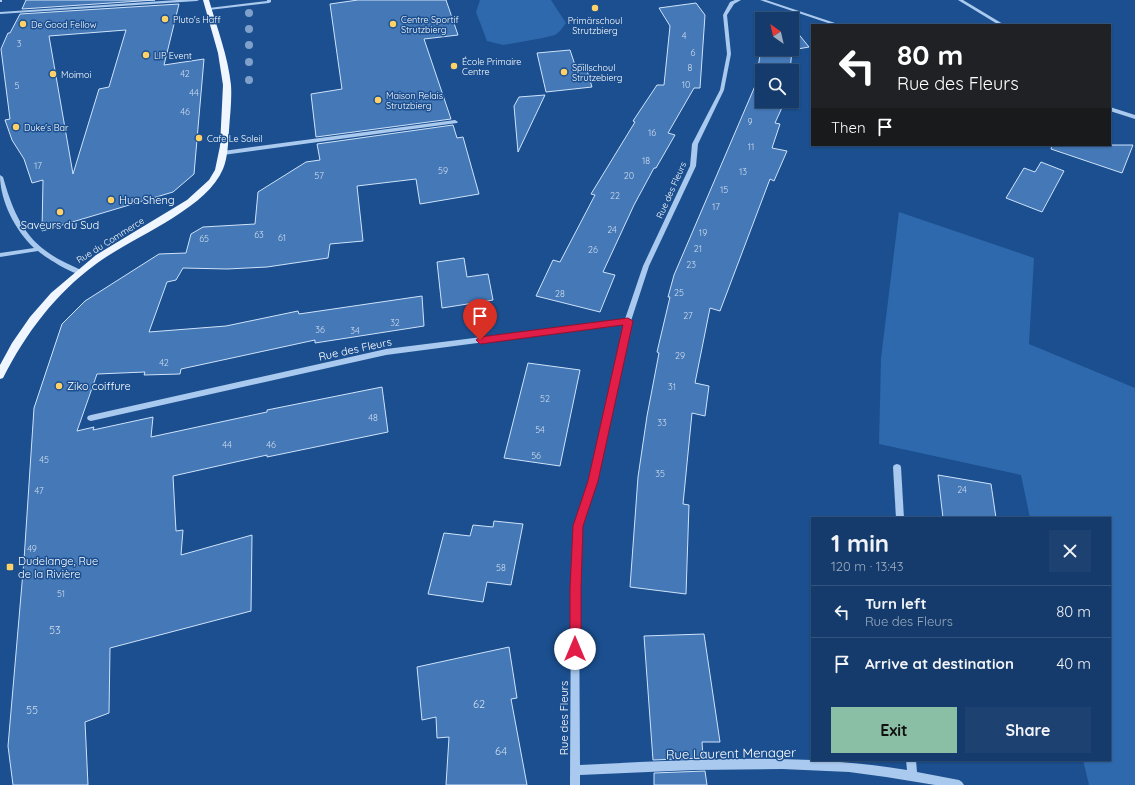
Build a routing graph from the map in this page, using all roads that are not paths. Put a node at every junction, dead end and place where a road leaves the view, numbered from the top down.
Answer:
1 (197, 0) edge
2 (206, 0) edge
3 (739, 0) edge
4 (762, 0) edge
5 (960, 0) edge
6 (269, 1) edge
7 (209, 9) junction
8 (0, 12) edge
9 (836, 24) edge
10 (1000, 24) dead end
11 (1111, 109) edge
12 (1135, 117) edge
13 (455, 122) dead end
14 (223, 153) junction
15 (0, 177) edge
16 (38, 249) junction
17 (0, 255) edge
18 (79, 272) junction
19 (628, 321) junction
20 (0, 375) edge
21 (90, 418) dead end
22 (897, 467) dead end
23 (900, 517) edge
24 (911, 761) edge
25 (575, 770) junction
26 (912, 775) junction
27 (575, 785) edge
28 (959, 785) edge

1 - 8 street
2 - 7 main road, Rue du Commerce
3 - 19 street, Rue des Fleurs
4 - 9 street
5 - 10 street
6 - 7 street
7 - 14 main road, Rue du Commerce
11 - 12 street
13 - 14 street
14 - 18 main road, Rue du Commerce
15 - 16 street, Rue du Commerce
16 - 17 street
16 - 18 street, Rue du Commerce
18 - 20 main road
19 - 21 street, Rue des Fleurs
19 - 25 street, Rue des Fleurs
22 - 23 street
24 - 26 street
25 - 26 street, Rue Laurent Menager
25 - 27 street, Rue des Fleurs
26 - 28 street, Rue Laurent Menager

